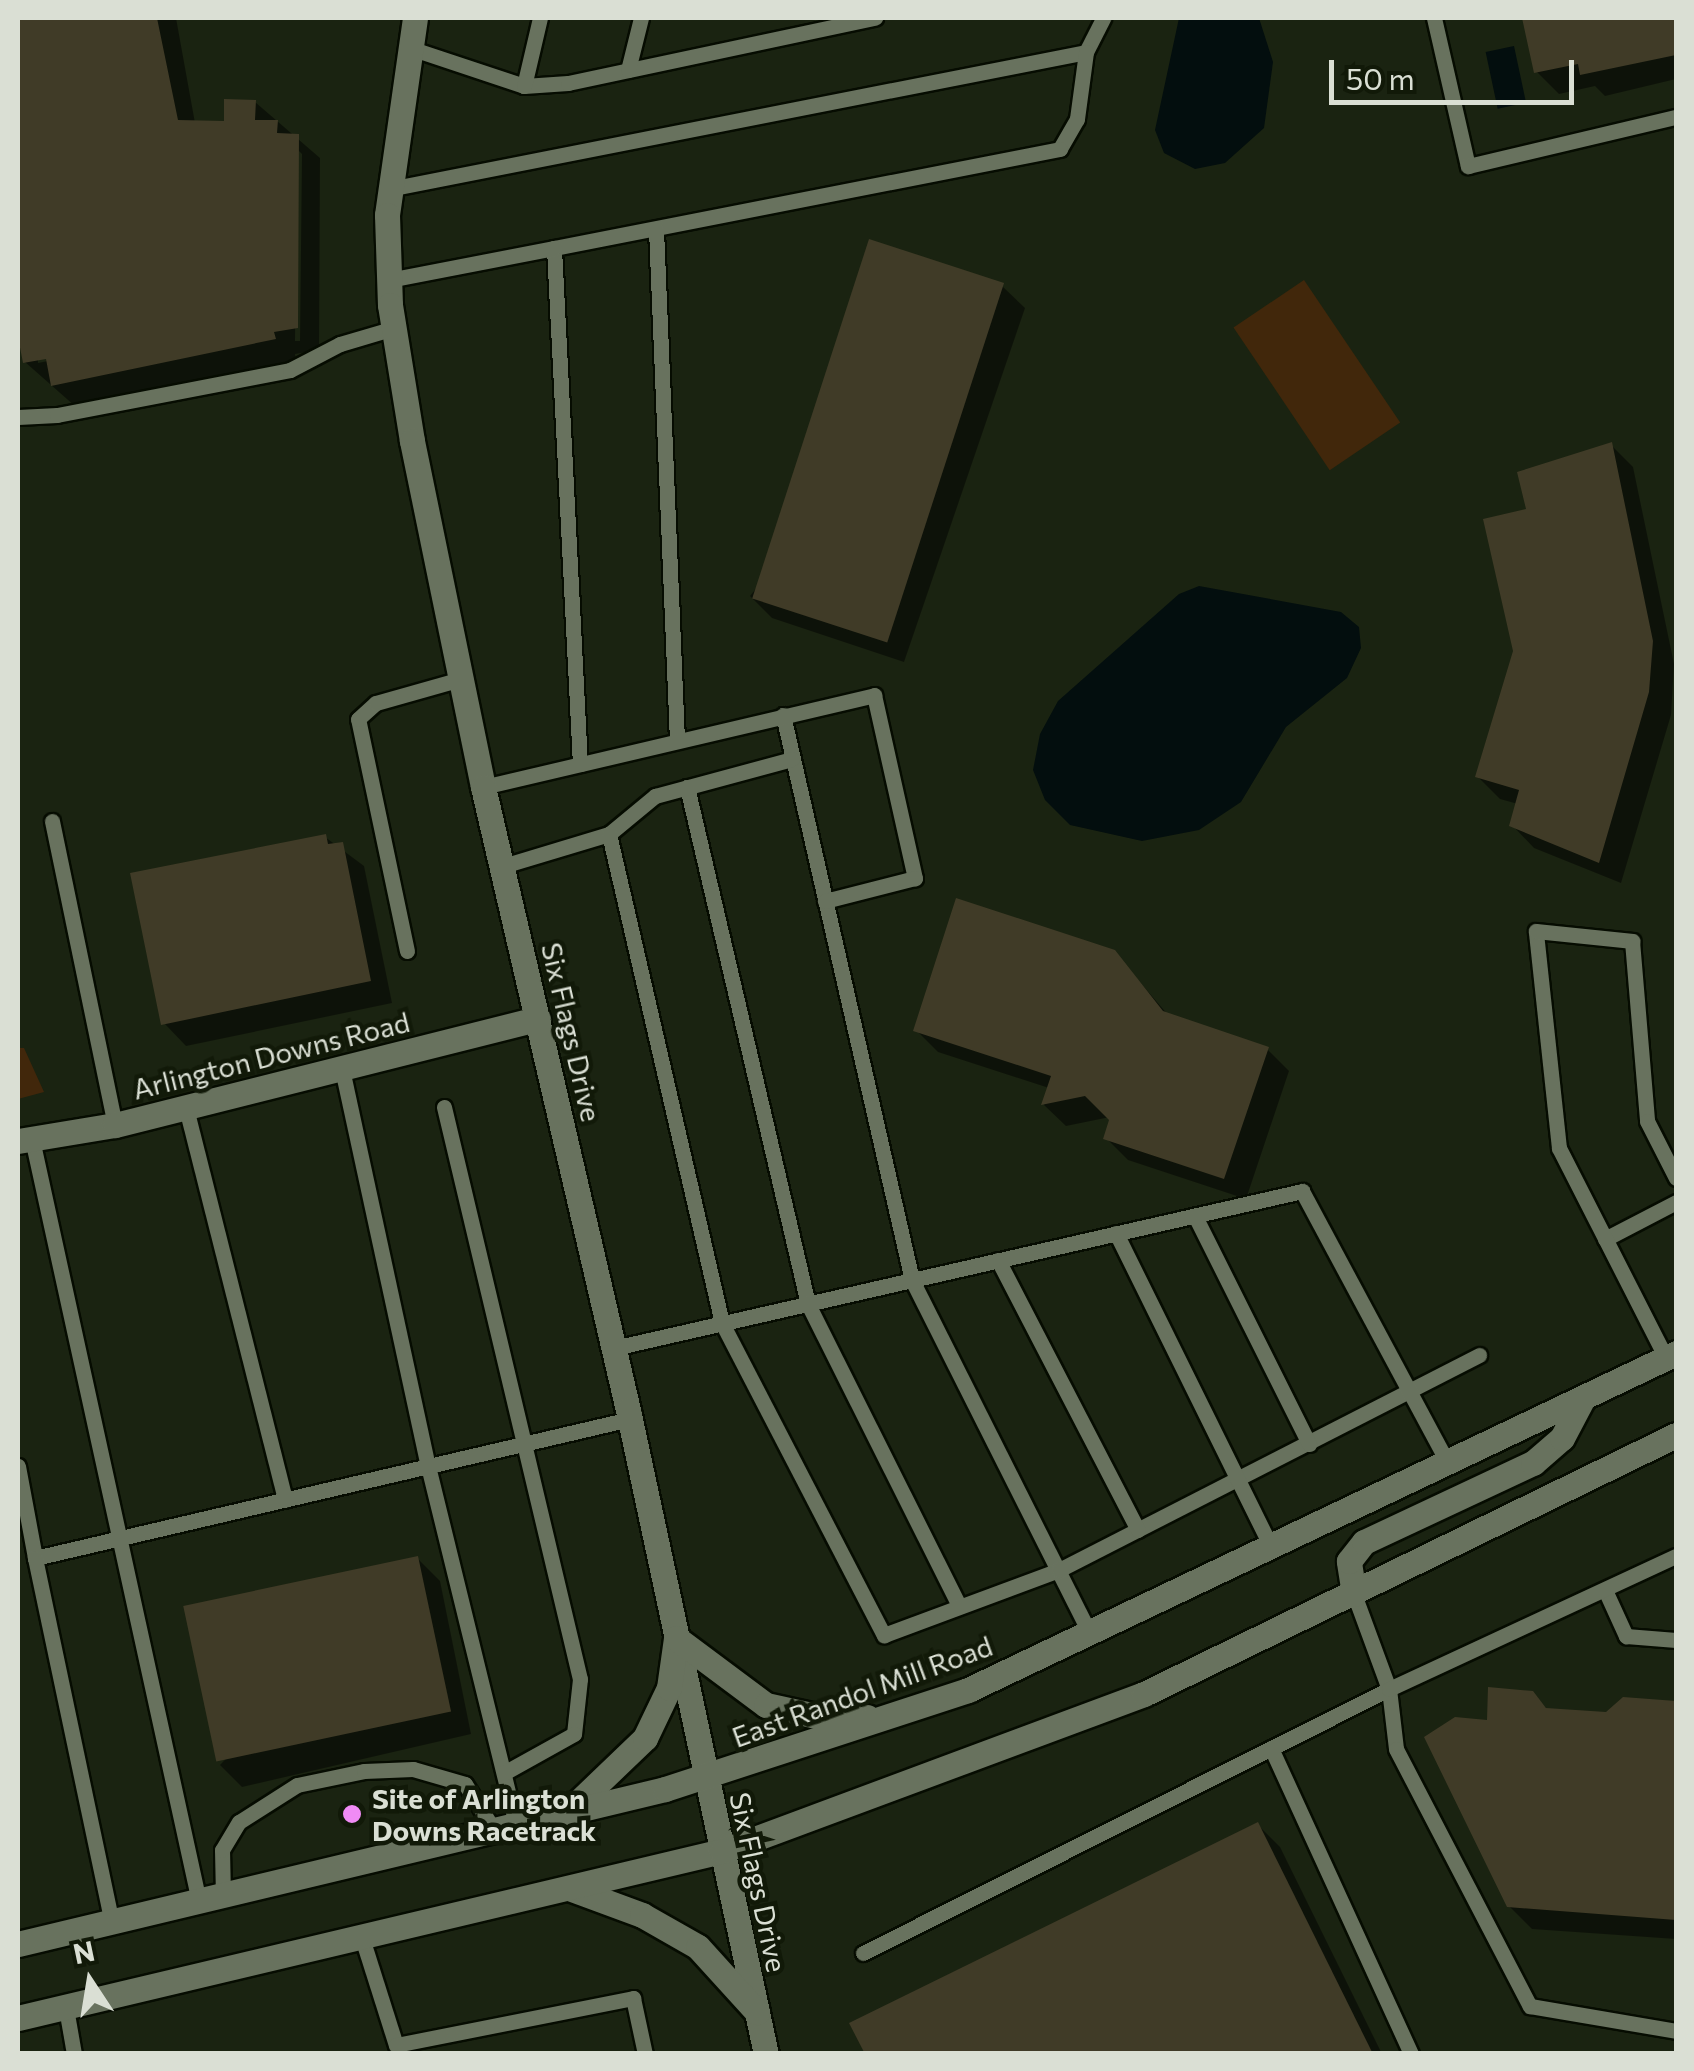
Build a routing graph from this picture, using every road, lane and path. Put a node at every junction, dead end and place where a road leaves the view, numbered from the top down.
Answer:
1 (415, 18) edge
2 (540, 18) edge
3 (641, 18) edge
4 (875, 18) edge
5 (1103, 18) edge
6 (1434, 18) edge
7 (410, 48) junction
8 (1086, 52) junction
9 (628, 70) junction
10 (524, 86) junction
11 (1676, 117) edge
12 (390, 189) junction
13 (656, 229) junction
14 (554, 248) junction
15 (389, 280) junction
16 (394, 328) junction
17 (18, 417) edge
18 (461, 678) junction
19 (782, 715) junction
20 (677, 741) junction
21 (792, 759) junction
22 (580, 764) junction
23 (483, 787) junction
24 (686, 787) junction
25 (52, 821) dead end
26 (609, 834) junction
27 (503, 866) junction
28 (824, 902) junction
29 (407, 951) dead end
30 (538, 1020) junction
31 (342, 1068) junction
32 (444, 1107) dead end
33 (186, 1108) junction
34 (115, 1125) junction
35 (25, 1140) edge
36 (1676, 1178) edge
37 (1676, 1202) edge
38 (1195, 1216) junction
39 (1116, 1234) junction
40 (1605, 1238) junction
41 (998, 1260) junction
42 (912, 1280) junction
43 (808, 1304) junction
44 (722, 1323) junction
45 (614, 1348) junction
46 (1479, 1355) dead end
47 (1672, 1355) edge
48 (1412, 1393) junction
49 (1583, 1398) junction
50 (630, 1419) junction
51 (1676, 1435) edge
52 (1309, 1444) junction
53 (520, 1445) junction
54 (1448, 1463) junction
55 (18, 1466) edge
56 (428, 1466) junction
57 (1238, 1480) junction
58 (285, 1500) junction
59 (1138, 1530) junction
60 (119, 1539) junction
61 (1272, 1548) junction
62 (1676, 1556) edge
63 (35, 1558) junction
64 (1059, 1570) junction
65 (1606, 1590) junction
66 (1354, 1594) junction
67 (959, 1606) junction
68 (1090, 1634) junction
69 (676, 1638) junction
70 (1676, 1640) edge
71 (1389, 1688) junction
72 (887, 1717) junction
73 (1271, 1748) junction
74 (504, 1773) junction
75 (706, 1778) junction
76 (564, 1816) junction
77 (507, 1830) junction
78 (722, 1852) junction
79 (569, 1888) junction
80 (211, 1900) junction
81 (112, 1923) junction
82 (362, 1938) junction
83 (18, 1944) edge
84 (862, 1953) dead end
85 (66, 2008) junction
86 (757, 2012) junction
87 (18, 2018) edge
88 (1676, 2031) edge
89 (74, 2054) edge
90 (645, 2054) edge
91 (766, 2054) edge
92 (1411, 2054) edge

1 - 7 main road, Six Flags Drive
2 - 10 lane
3 - 9 lane
4 - 9 lane
5 - 8 lane
6 - 11 lane
7 - 10 lane
7 - 12 main road, Six Flags Drive
8 - 12 lane
8 - 13 lane
9 - 10 lane
12 - 15 main road, Six Flags Drive
13 - 14 lane
13 - 20 lane
14 - 15 lane
14 - 22 lane
15 - 16 main road, Six Flags Drive
16 - 17 lane
16 - 18 main road, Six Flags Drive
18 - 23 main road, Six Flags Drive
18 - 29 lane
19 - 20 lane
19 - 21 lane
19 - 28 lane
20 - 22 lane
21 - 24 lane
21 - 28 lane
22 - 23 lane
23 - 27 main road, Six Flags Drive
24 - 26 lane
24 - 43 lane
25 - 34 lane
26 - 27 lane
26 - 44 lane
27 - 30 main road, Six Flags Drive
28 - 42 lane
30 - 31 main road, Arlington Downs Road
30 - 45 main road, Six Flags Drive
31 - 33 main road, Arlington Downs Road
31 - 56 lane
32 - 53 lane
33 - 34 main road, Arlington Downs Road
33 - 58 lane
34 - 35 main road, Arlington Downs Road
35 - 60 lane
36 - 40 lane
37 - 40 lane
38 - 39 lane
38 - 48 lane
38 - 52 lane
39 - 41 lane
39 - 57 lane
40 - 47 lane
41 - 42 lane
41 - 59 lane
42 - 43 lane
42 - 64 lane
43 - 44 lane
43 - 67 lane
44 - 45 lane
44 - 67 lane
45 - 50 main road, Six Flags Drive
46 - 48 lane
47 - 49 main road, East Randol Mill Road
48 - 52 lane
48 - 54 lane
49 - 54 main road, East Randol Mill Road
49 - 66 main road
50 - 53 lane
50 - 69 main road, Six Flags Drive
51 - 66 main road
52 - 57 lane
53 - 56 lane
53 - 74 lane
54 - 61 main road, East Randol Mill Road
55 - 63 lane
56 - 58 lane
56 - 74 lane
57 - 59 lane
57 - 61 lane
58 - 60 lane
59 - 64 lane
60 - 63 lane
60 - 80 lane
61 - 68 main road, East Randol Mill Road
62 - 65 lane
63 - 81 lane
64 - 67 lane
64 - 68 lane
65 - 70 lane
65 - 71 lane
66 - 71 lane
66 - 78 main road
68 - 72 main road, East Randol Mill Road
69 - 72 main road
69 - 75 main road, Six Flags Drive
69 - 76 main road
71 - 73 lane
71 - 88 lane
72 - 75 main road, East Randol Mill Road
73 - 84 lane
73 - 92 lane
74 - 77 lane
75 - 76 main road, East Randol Mill Road
75 - 78 main road, Six Flags Drive
76 - 77 main road, East Randol Mill Road
77 - 80 main road, East Randol Mill Road
77 - 80 lane
78 - 79 main road
78 - 86 main road, Six Flags Drive
79 - 82 main road
79 - 86 main road
80 - 81 main road, East Randol Mill Road
81 - 83 main road, East Randol Mill Road
82 - 85 main road
82 - 90 lane
85 - 87 main road
85 - 89 lane
86 - 91 main road, Six Flags Drive

